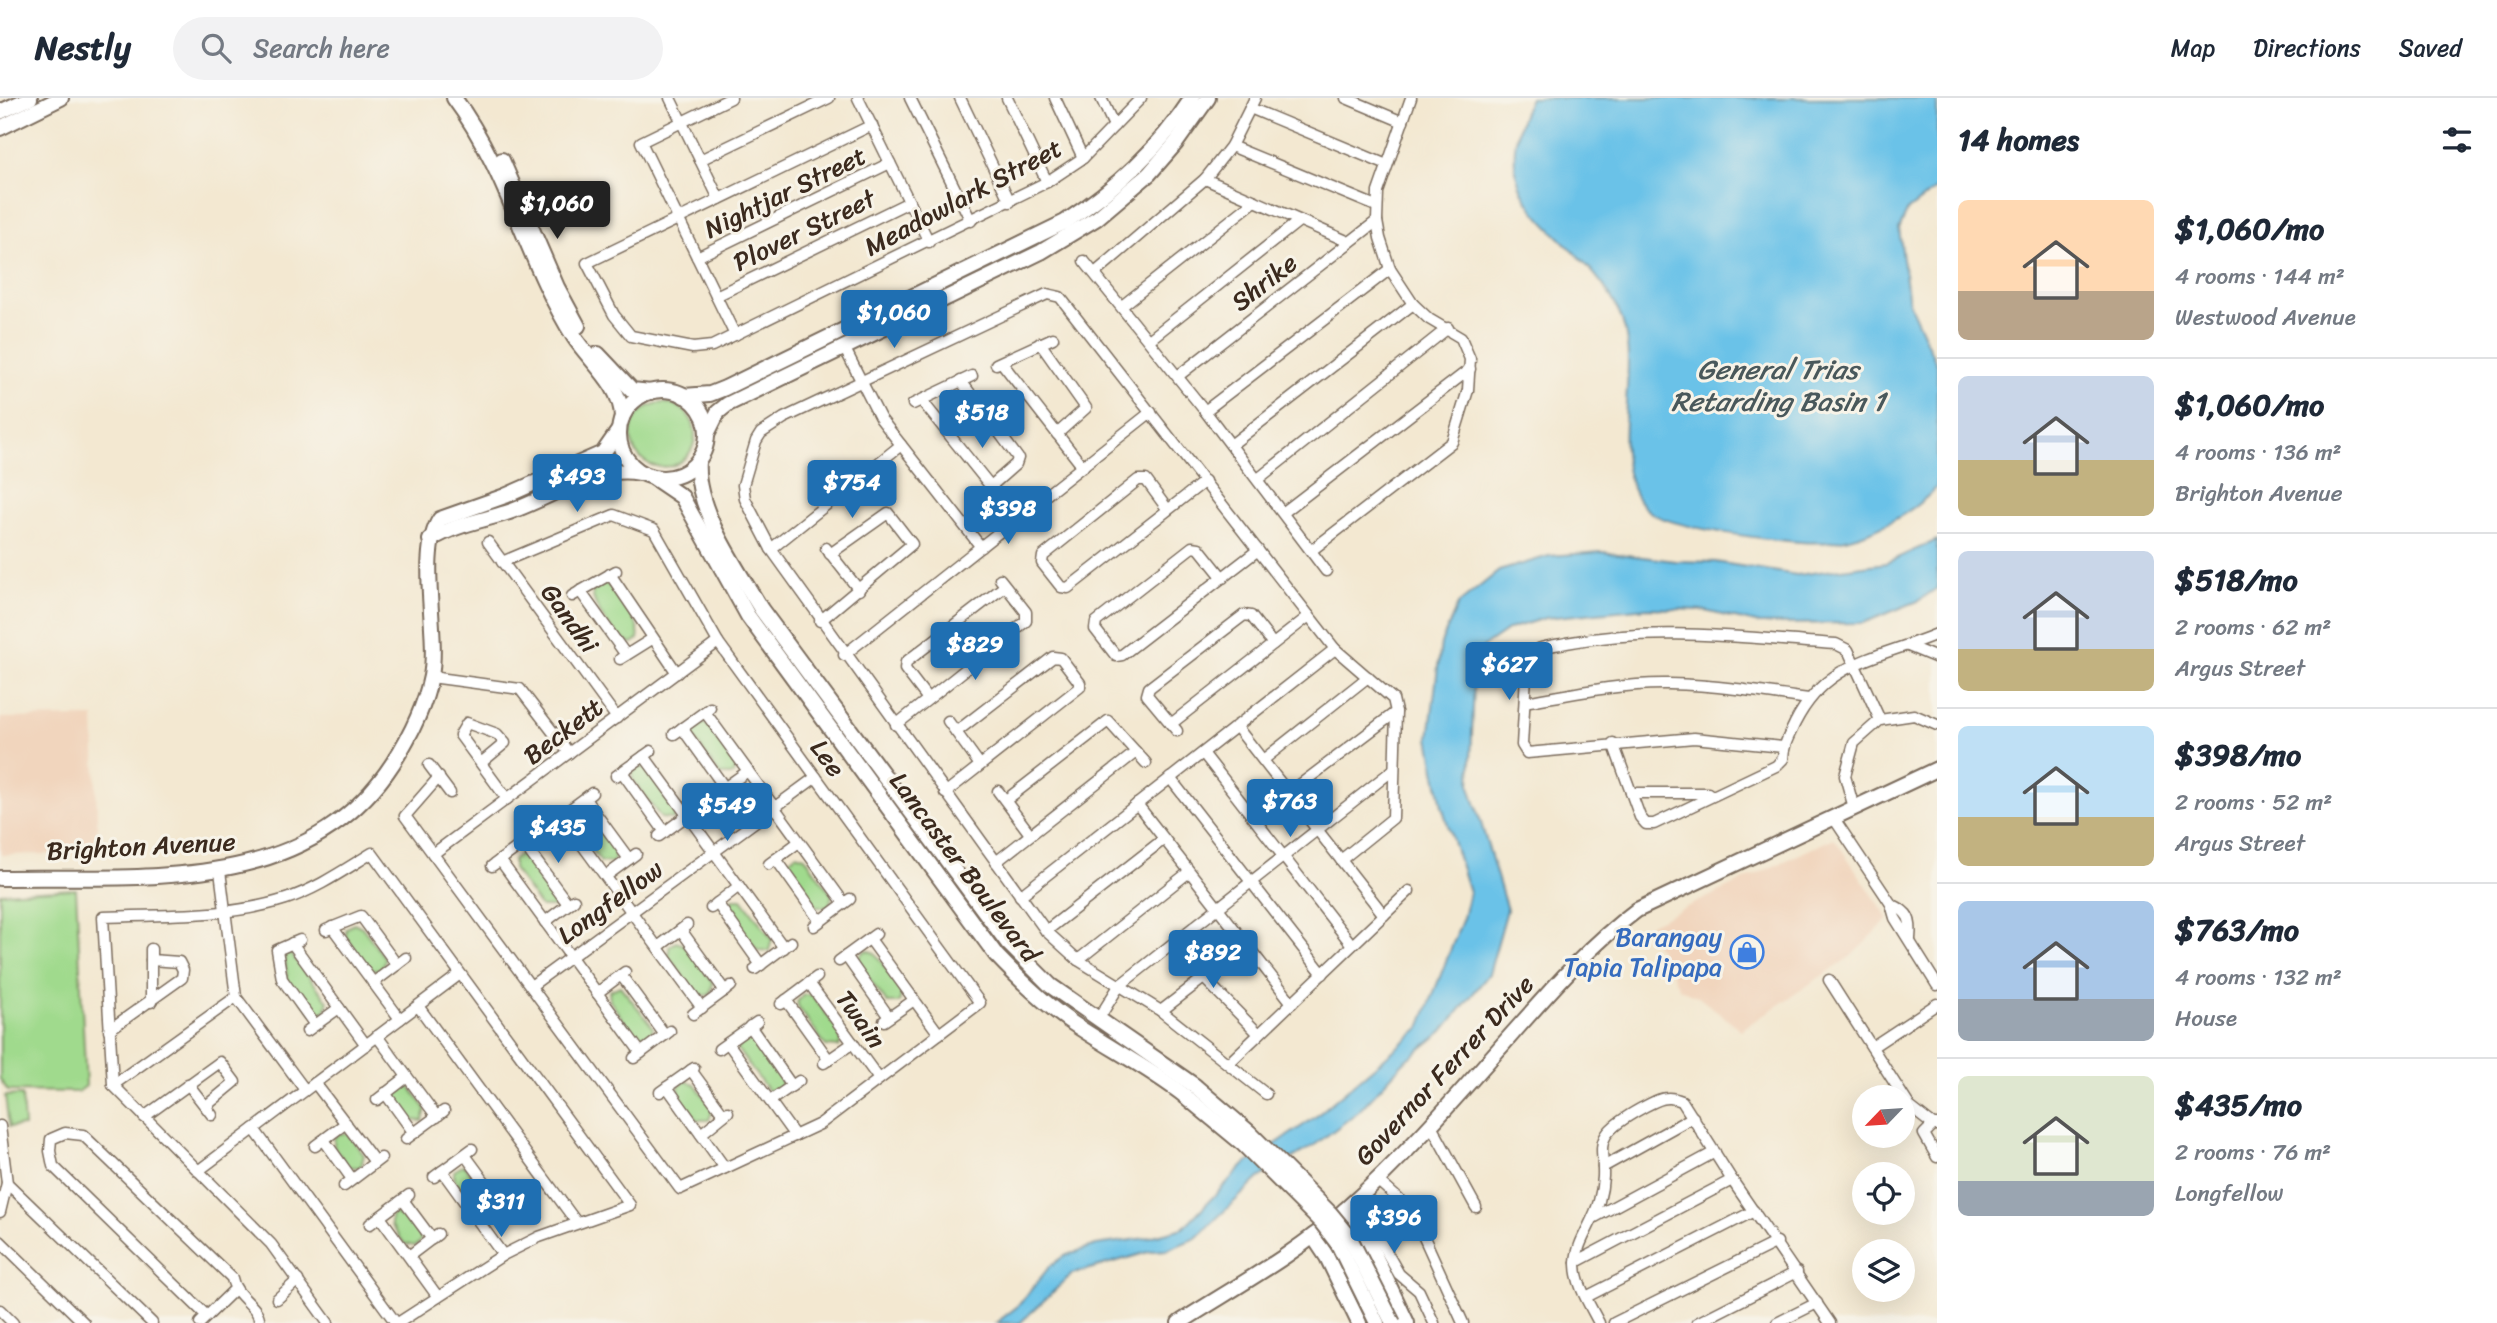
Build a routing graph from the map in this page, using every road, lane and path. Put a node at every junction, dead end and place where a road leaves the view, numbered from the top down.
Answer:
1 (30, 98) edge
2 (61, 98) edge
3 (454, 98) edge
4 (467, 98) edge
5 (670, 98) edge
6 (731, 98) edge
7 (829, 98) edge
8 (858, 98) edge
9 (910, 98) edge
10 (960, 98) edge
11 (1007, 98) edge
12 (1055, 98) edge
13 (1101, 98) edge
14 (1141, 98) edge
15 (1192, 98) edge
16 (1208, 98) edge
17 (1346, 98) edge
18 (1410, 98) edge
19 (1253, 103) edge
20 (0, 112) edge
21 (682, 122) junction
22 (1403, 122) junction
23 (872, 125) junction
24 (1114, 126) junction
25 (0, 128) edge
26 (1231, 146) junction
27 (1083, 158) junction
28 (700, 160) junction
29 (890, 163) junction
30 (1387, 166) junction
31 (1205, 179) junction
32 (1047, 182) junction
33 (719, 199) junction
34 (1255, 201) junction
35 (909, 202) junction
36 (1010, 202) junction
37 (1376, 206) junction
38 (679, 219) junction
39 (1300, 221) junction
40 (1377, 221) junction
41 (971, 222) junction
42 (929, 242) junction
43 (1349, 242) junction
44 (697, 257) junction
45 (1084, 261) dead end
46 (1390, 269) junction
47 (1095, 273) junction
48 (716, 296) junction
49 (1413, 304) junction
50 (1122, 306) junction
51 (1448, 328) junction
52 (735, 335) junction
53 (1053, 338) dead end
54 (1149, 340) junction
55 (1040, 343) junction
56 (844, 347) junction
57 (1470, 369) junction
58 (972, 376) dead end
59 (1178, 376) junction
60 (961, 381) junction
61 (862, 383) junction
62 (651, 391) junction
63 (684, 396) junction
64 (1205, 411) junction
65 (1151, 412) junction
66 (620, 424) junction
67 (707, 434) junction
68 (1057, 434) junction
69 (901, 445) junction
70 (1231, 445) junction
71 (698, 461) junction
72 (1083, 467) junction
73 (648, 476) junction
74 (1258, 479) junction
75 (1205, 481) junction
76 (991, 486) junction
77 (1168, 510) junction
78 (1284, 512) junction
79 (1017, 519) junction
80 (430, 540) junction
81 (488, 542) dead end
82 (981, 547) junction
83 (771, 549) junction
84 (1258, 550) junction
85 (1312, 550) junction
86 (502, 562) junction
87 (1326, 571) dead end
88 (1223, 578) junction
89 (859, 590) junction
90 (1309, 616) junction
91 (820, 621) junction
92 (1937, 634) edge
93 (652, 639) junction
94 (718, 642) junction
95 (1273, 644) junction
96 (1908, 646) junction
97 (1335, 649) junction
98 (845, 655) junction
99 (1937, 658) edge
100 (1855, 664) junction
101 (677, 673) junction
102 (431, 677) junction
103 (1368, 677) junction
104 (928, 699) junction
105 (1808, 699) junction
106 (1524, 702) junction
107 (1396, 712) junction
108 (617, 718) junction
109 (1880, 720) junction
110 (948, 721) dead end
111 (896, 725) junction
112 (1937, 725) edge
113 (1236, 726) junction
114 (956, 732) junction
115 (1613, 743) junction
116 (1783, 747) junction
117 (1136, 752) junction
118 (569, 753) junction
119 (1203, 753) junction
120 (1263, 760) junction
121 (481, 763) junction
122 (1146, 763) dead end
123 (429, 765) dead end
124 (980, 765) junction
125 (1937, 769) edge
126 (1393, 770) junction
127 (748, 771) junction
128 (816, 777) junction
129 (439, 778) junction
130 (1170, 778) junction
131 (999, 791) dead end
132 (450, 793) dead end
133 (945, 793) junction
134 (1289, 793) junction
135 (1631, 793) junction
136 (1712, 793) junction
137 (508, 799) junction
138 (1006, 800) junction
139 (1137, 804) junction
140 (774, 807) junction
141 (1854, 808) junction
142 (688, 815) junction
143 (1833, 817) junction
144 (1317, 830) junction
145 (1030, 834) junction
146 (1164, 839) junction
147 (799, 842) junction
148 (714, 851) junction
149 (433, 854) junction
150 (1284, 857) junction
151 (1341, 860) junction
152 (996, 862) junction
153 (220, 871) junction
154 (1189, 872) junction
155 (606, 876) junction
156 (0, 878) edge
157 (1251, 882) junction
158 (739, 886) junction
159 (1409, 891) dead end
160 (1020, 896) junction
161 (1218, 909) junction
162 (225, 912) junction
163 (632, 912) junction
164 (1384, 915) junction
165 (545, 922) junction
166 (1046, 931) junction
167 (1246, 945) junction
168 (1352, 945) junction
169 (658, 947) junction
170 (151, 948) dead end
171 (571, 957) junction
172 (151, 960) junction
173 (1078, 960) junction
174 (460, 974) junction
175 (1322, 974) junction
176 (1204, 978) junction
177 (1829, 980) dead end
178 (373, 983) junction
179 (1937, 985) edge
180 (531, 986) junction
181 (1119, 986) junction
182 (597, 993) junction
183 (236, 997) junction
184 (914, 1000) junction
185 (151, 1002) junction
186 (1292, 1003) junction
187 (1937, 1004) edge
188 (418, 1006) junction
189 (339, 1008) junction
190 (1161, 1011) junction
191 (1099, 1018) junction
192 (400, 1019) junction
193 (109, 1031) junction
194 (939, 1034) junction
195 (1259, 1034) junction
196 (377, 1036) junction
197 (853, 1043) junction
198 (366, 1045) junction
199 (1872, 1047) junction
200 (1230, 1062) junction
201 (407, 1077) junction
202 (879, 1079) junction
203 (315, 1083) junction
204 (188, 1084) junction
205 (113, 1085) junction
206 (305, 1090) junction
207 (1190, 1091) junction
208 (1266, 1094) dead end
209 (770, 1101) junction
210 (145, 1117) junction
211 (1693, 1117) junction
212 (346, 1123) junction
213 (1431, 1125) junction
214 (1935, 1125) edge
215 (0, 1126) edge
216 (254, 1129) junction
217 (701, 1134) junction
218 (795, 1136) junction
219 (1715, 1152) junction
220 (1937, 1157) edge
221 (1603, 1167) junction
222 (725, 1168) junction
223 (198, 1171) junction
224 (1376, 1179) junction
225 (1731, 1180) junction
226 (7, 1183) junction
227 (1356, 1199) junction
228 (1476, 1207) dead end
229 (1345, 1210) junction
230 (0, 1212) edge
231 (1754, 1212) junction
232 (380, 1217) junction
233 (475, 1217) junction
234 (1593, 1218) junction
235 (577, 1223) junction
236 (370, 1224) dead end
237 (1312, 1236) junction
238 (0, 1241) edge
239 (1777, 1242) junction
240 (503, 1255) junction
241 (409, 1256) junction
242 (1576, 1262) junction
243 (1797, 1272) junction
244 (298, 1280) junction
245 (234, 1290) junction
246 (438, 1297) junction
247 (1587, 1297) junction
248 (278, 1299) dead end
249 (1817, 1303) junction
250 (0, 1310) edge
251 (203, 1320) edge
252 (13, 1323) edge
253 (84, 1323) edge
254 (152, 1323) edge
255 (260, 1323) edge
256 (328, 1323) edge
257 (397, 1323) edge
258 (1179, 1323) edge
259 (1360, 1323) edge
260 (1377, 1323) edge
261 (1393, 1323) edge
262 (1407, 1323) edge
263 (1434, 1323) edge
264 (1463, 1323) edge
265 (1599, 1323) edge
266 (1614, 1323) edge
267 (1697, 1323) edge
268 (1777, 1323) edge
269 (1830, 1323) edge

1 - 20 main road
2 - 25 main road
3 - 66 main road
4 - 62 main road
5 - 21 street
6 - 21 street
7 - 28 street
8 - 23 street
9 - 41 street
10 - 36 street
11 - 32 street
12 - 27 street
13 - 24 street
14 - 24 street, Meadowlark Street
15 - 63 main road
16 - 56 main road
17 - 22 street
18 - 22 street
19 - 26 street
19 - 30 street
21 - 28 street
21 - 38 street
22 - 30 street
23 - 29 street
23 - 33 street
24 - 27 street, Meadowlark Street
26 - 31 street
26 - 37 street
27 - 32 street, Meadowlark Street
28 - 33 street
29 - 35 street
29 - 44 street, Nightjar Street
30 - 37 street
31 - 34 street
31 - 47 street
32 - 36 street, Meadowlark Street
33 - 38 street
34 - 39 street
34 - 50 street
35 - 42 street
35 - 48 street, Plover Street
36 - 41 street, Meadowlark Street
37 - 40 street
38 - 44 street
38 - 52 street, Meadowlark Street
39 - 43 street
39 - 54 street
40 - 43 street, Shrike
40 - 46 street
41 - 42 street, Meadowlark Street
42 - 52 street, Meadowlark Street
43 - 59 street, Shrike
44 - 48 street
45 - 47 street
46 - 49 street
46 - 64 street
47 - 50 street
48 - 52 street
49 - 51 street
49 - 70 street
50 - 54 street
51 - 57 street
51 - 74 street
53 - 55 street
54 - 59 street
55 - 68 street
55 - 68 street
56 - 61 street
56 - 67 main road
57 - 78 street
57 - 85 street
58 - 60 street
59 - 64 street
60 - 76 street
60 - 76 street
61 - 65 street
61 - 69 street
61 - 83 street
62 - 63 main road
62 - 66 main road
63 - 67 main road
64 - 70 street
65 - 72 street
65 - 75 street
66 - 73 main road
66 - 80 main road
67 - 71 main road
68 - 72 street
69 - 82 street
69 - 83 street
70 - 74 street
71 - 73 main road
71 - 191 main road, Lancaster Boulevard
72 - 79 street
73 - 80 main road
73 - 207 main road, Lancaster Boulevard
74 - 78 street
75 - 77 street
75 - 84 street
76 - 79 street
77 - 77 street
78 - 85 street
79 - 82 street
80 - 102 main road, Brighton Avenue
81 - 86 street, Gandhi
82 - 98 street
83 - 91 street
84 - 88 street
84 - 90 street
85 - 87 street
86 - 94 street, Lee
86 - 108 street, Gandhi
88 - 88 street
89 - 89 street
89 - 91 street
90 - 95 street
90 - 97 street
91 - 98 street
92 - 96 street
93 - 93 street
93 - 101 street
94 - 101 street, Beckett
94 - 128 street, Lee
95 - 95 street
96 - 99 street
96 - 100 street
97 - 103 street
97 - 113 street
98 - 111 street
100 - 105 street
100 - 106 street
100 - 109 street
101 - 108 street, Beckett
102 - 118 street
102 - 153 main road, Brighton Avenue
103 - 107 street
103 - 120 street
104 - 104 street
104 - 111 street
105 - 106 street
105 - 116 street
106 - 115 street
107 - 126 street
107 - 134 street
108 - 118 street, Beckett
109 - 112 street
109 - 141 street
110 - 114 street
111 - 133 street
113 - 119 street
113 - 120 street
114 - 124 street
114 - 124 street
115 - 116 street
115 - 135 street
116 - 136 street
117 - 122 street
117 - 138 street
117 - 145 street
118 - 137 street, Beckett
119 - 130 street
119 - 150 street
120 - 134 street
121 - 121 street
121 - 137 street
123 - 129 street
124 - 133 street
125 - 141 main road, Governor Ferrer Drive
126 - 144 street
126 - 151 street
127 - 127 street
127 - 140 street
128 - 140 street, Longfellow
128 - 194 street, Lee
129 - 132 street
129 - 149 street
130 - 139 street
130 - 157 street
131 - 138 street
133 - 152 street
134 - 144 street
135 - 136 street
135 - 136 street
137 - 149 street, Beckett
138 - 145 street
139 - 146 street
139 - 160 street
140 - 147 street
140 - 148 street, Longfellow
141 - 143 main road, Governor Ferrer Drive
142 - 142 street
142 - 148 street
143 - 179 street
143 - 213 main road, Governor Ferrer Drive
144 - 150 street
144 - 151 street
145 - 152 street
146 - 154 street
146 - 166 street
147 - 147 street
148 - 158 street
148 - 163 street, Longfellow
149 - 180 street
150 - 157 street
150 - 168 street
151 - 164 street
152 - 160 street
153 - 156 main road, Brighton Avenue
153 - 162 street
154 - 161 street
154 - 173 street
155 - 155 street
155 - 163 street
157 - 161 street
157 - 175 street
158 - 158 street
159 - 164 street
160 - 166 street
161 - 167 street
161 - 181 street
162 - 174 street
162 - 183 street
162 - 193 street
163 - 169 street
163 - 171 street, Longfellow
164 - 168 street
165 - 165 street
165 - 171 street
166 - 173 street
167 - 176 street
167 - 186 street
168 - 175 street
169 - 169 street
170 - 172 street
171 - 180 street, Longfellow
171 - 182 street
172 - 185 street
172 - 185 street
173 - 181 street
174 - 188 street
174 - 235 street
175 - 186 street
176 - 190 street
176 - 195 street
177 - 199 street
178 - 178 street
178 - 192 street
180 - 222 street
181 - 190 street
181 - 191 street
182 - 182 street
183 - 205 street
183 - 206 street
184 - 184 street
184 - 194 street
185 - 193 street
186 - 195 street
187 - 199 street
188 - 192 street
188 - 235 street
189 - 189 street
189 - 198 street
190 - 200 street
191 - 207 main road, Lancaster Boulevard
192 - 196 street
193 - 205 street
194 - 202 street
195 - 200 street
196 - 198 street
196 - 201 street
197 - 197 street, Twain
197 - 202 street, Twain
198 - 203 street
199 - 214 street
200 - 208 street
201 - 201 street
202 - 218 street
203 - 206 street
203 - 212 street
204 - 204 street
204 - 210 street
205 - 210 street
206 - 216 street
207 - 260 main road, Lancaster Boulevard, bridge
207 - 261 main road, Lancaster Boulevard, bridge
209 - 209 street
209 - 218 street
210 - 223 street
211 - 219 street
211 - 221 street
211 - 221 street
212 - 212 street
213 - 224 main road, Governor Ferrer Drive
213 - 228 street
214 - 220 street
215 - 226 street
216 - 223 street
216 - 257 street
217 - 217 street
217 - 222 street
218 - 222 street
219 - 225 street
219 - 234 street
221 - 234 street
223 - 244 street
224 - 227 main road, Governor Ferrer Drive
224 - 264 street
225 - 231 street
225 - 242 street
226 - 230 street
226 - 254 street
227 - 229 main road, Governor Ferrer Drive
227 - 263 street
229 - 237 main road, Governor Ferrer Drive
229 - 262 main road
231 - 239 street
231 - 247 street
232 - 236 street
232 - 241 street
232 - 241 street
233 - 233 street
233 - 240 street
234 - 242 street
235 - 240 street
237 - 258 main road, Governor Ferrer Drive
237 - 259 main road
238 - 253 street
239 - 243 street
239 - 266 street
240 - 246 street
241 - 246 street
242 - 247 street
243 - 249 street
243 - 267 street
244 - 248 street
244 - 256 street
245 - 251 street
245 - 251 street
245 - 255 street
246 - 257 street
247 - 265 street
249 - 268 street
249 - 269 street
250 - 252 street

